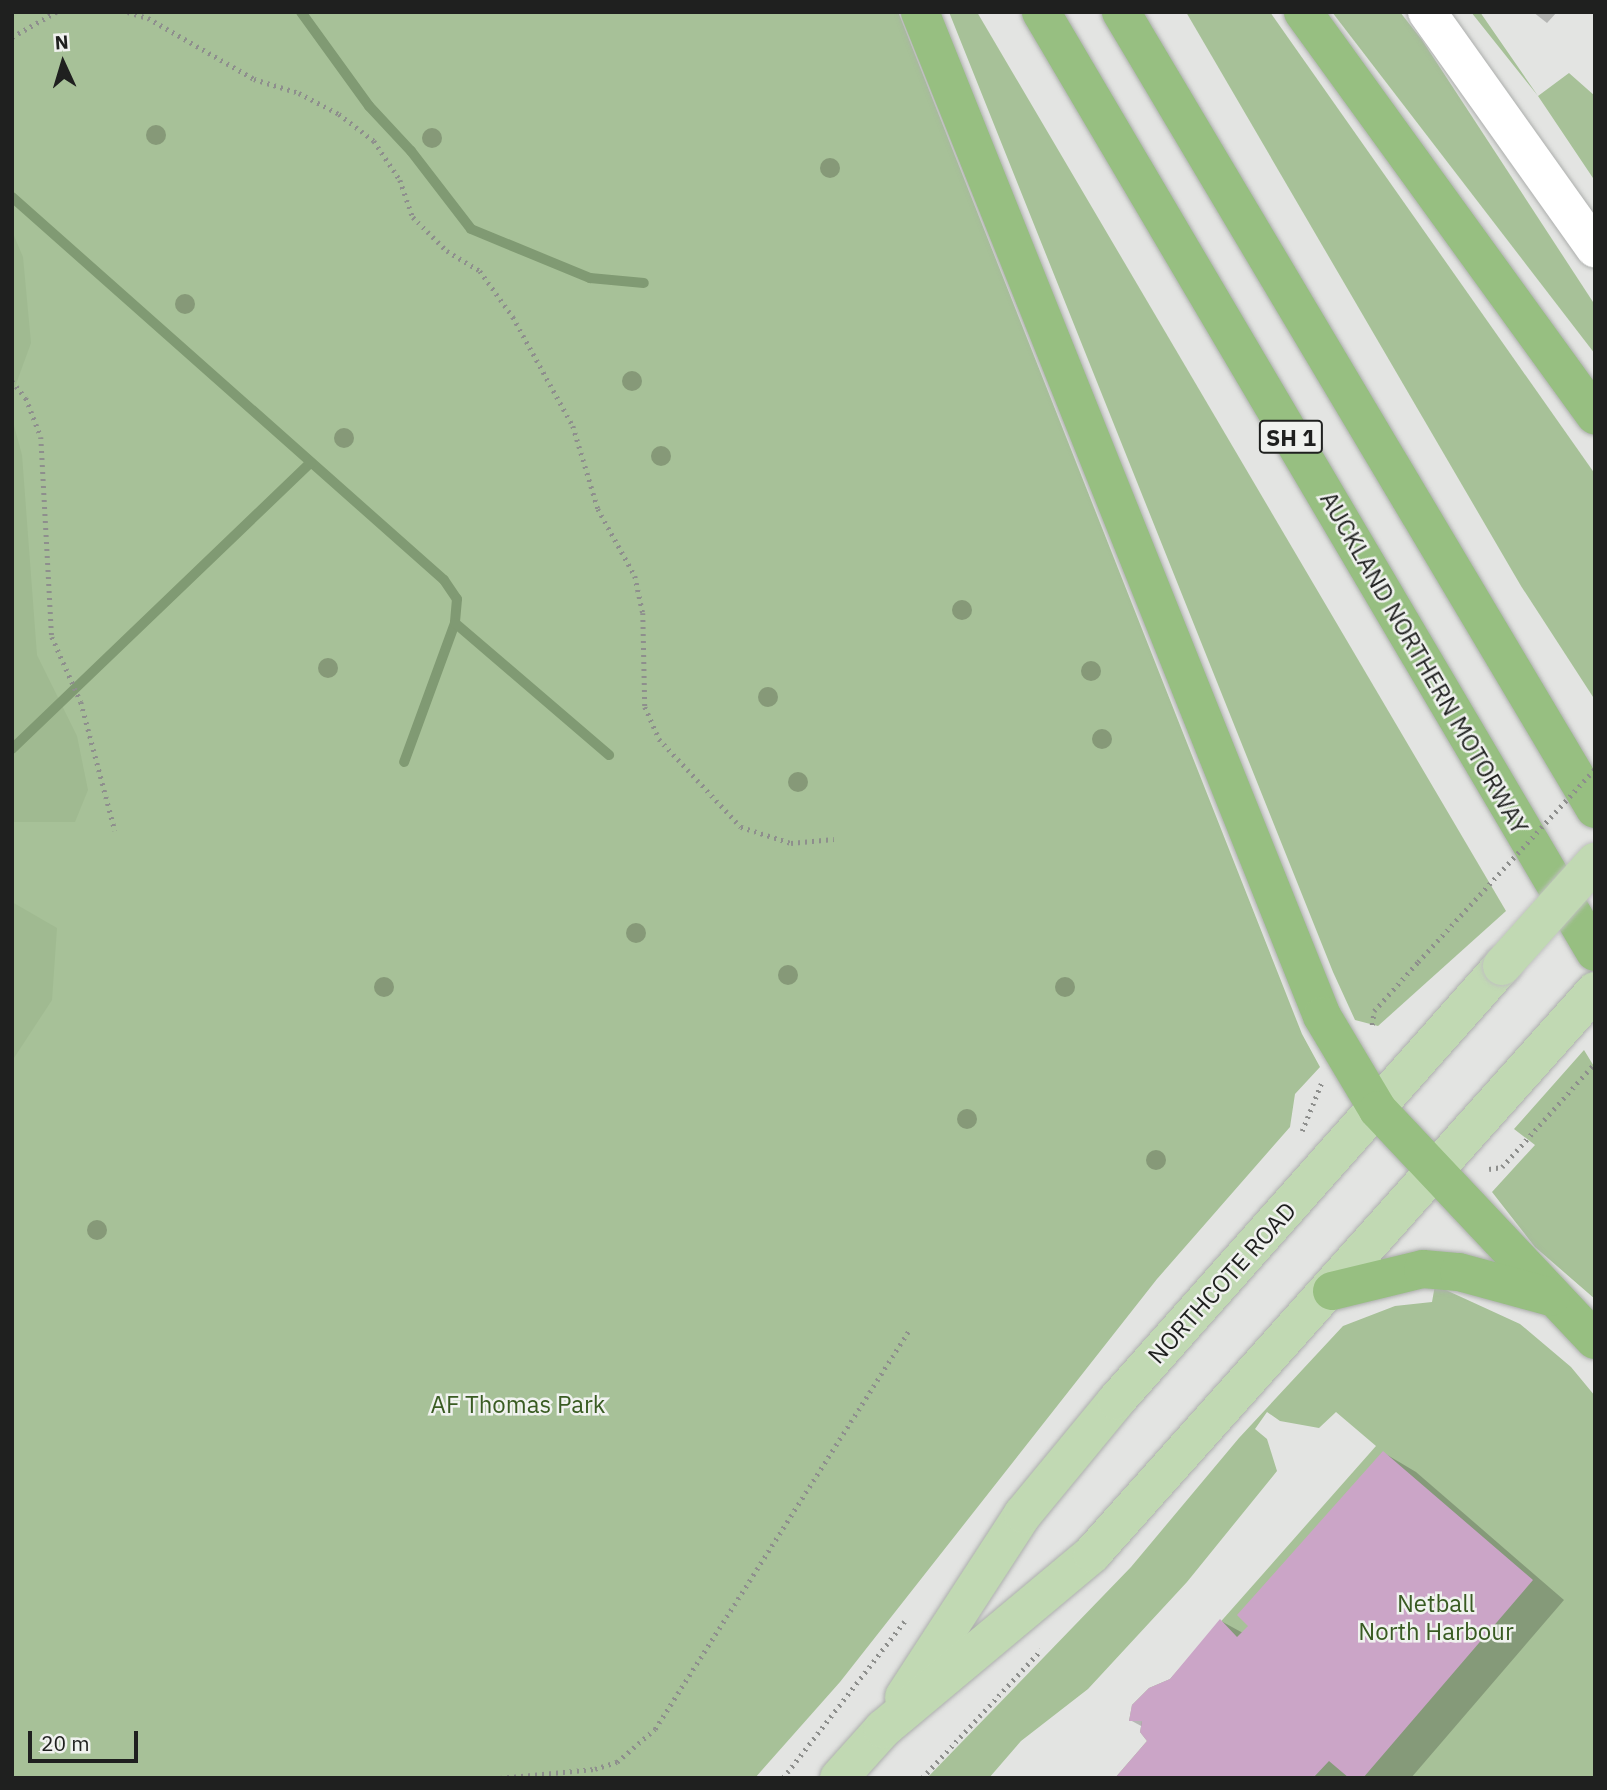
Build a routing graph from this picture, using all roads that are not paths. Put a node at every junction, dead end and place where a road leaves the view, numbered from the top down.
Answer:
1 (920, 12) edge
2 (1041, 12) edge
3 (1121, 12) edge
4 (1303, 12) edge
5 (1427, 12) edge
6 (1595, 248) edge
7 (1595, 416) edge
8 (1595, 809) edge
9 (1595, 862) edge
10 (1595, 952) edge
11 (1595, 991) edge
12 (1378, 1110) junction
13 (1435, 1170) junction
14 (1332, 1291) junction
15 (1553, 1297) junction
16 (1595, 1340) edge
17 (883, 1729) junction
18 (839, 1778) edge

1 - 12 highway
2 - 10 highway, AUCKLAND NORTHERN MOTORWAY / SH 1
3 - 8 highway, SH 1
4 - 7 highway
5 - 6 lane
9 - 12 main road, NORTHCOTE ROAD, bridge
11 - 13 main road, NORTHCOTE ROAD
12 - 13 highway
12 - 17 main road, NORTHCOTE ROAD
13 - 14 main road, NORTHCOTE ROAD
13 - 15 highway
14 - 15 highway
14 - 17 main road, NORTHCOTE ROAD
15 - 16 highway
17 - 18 main road, NORTHCOTE ROAD

